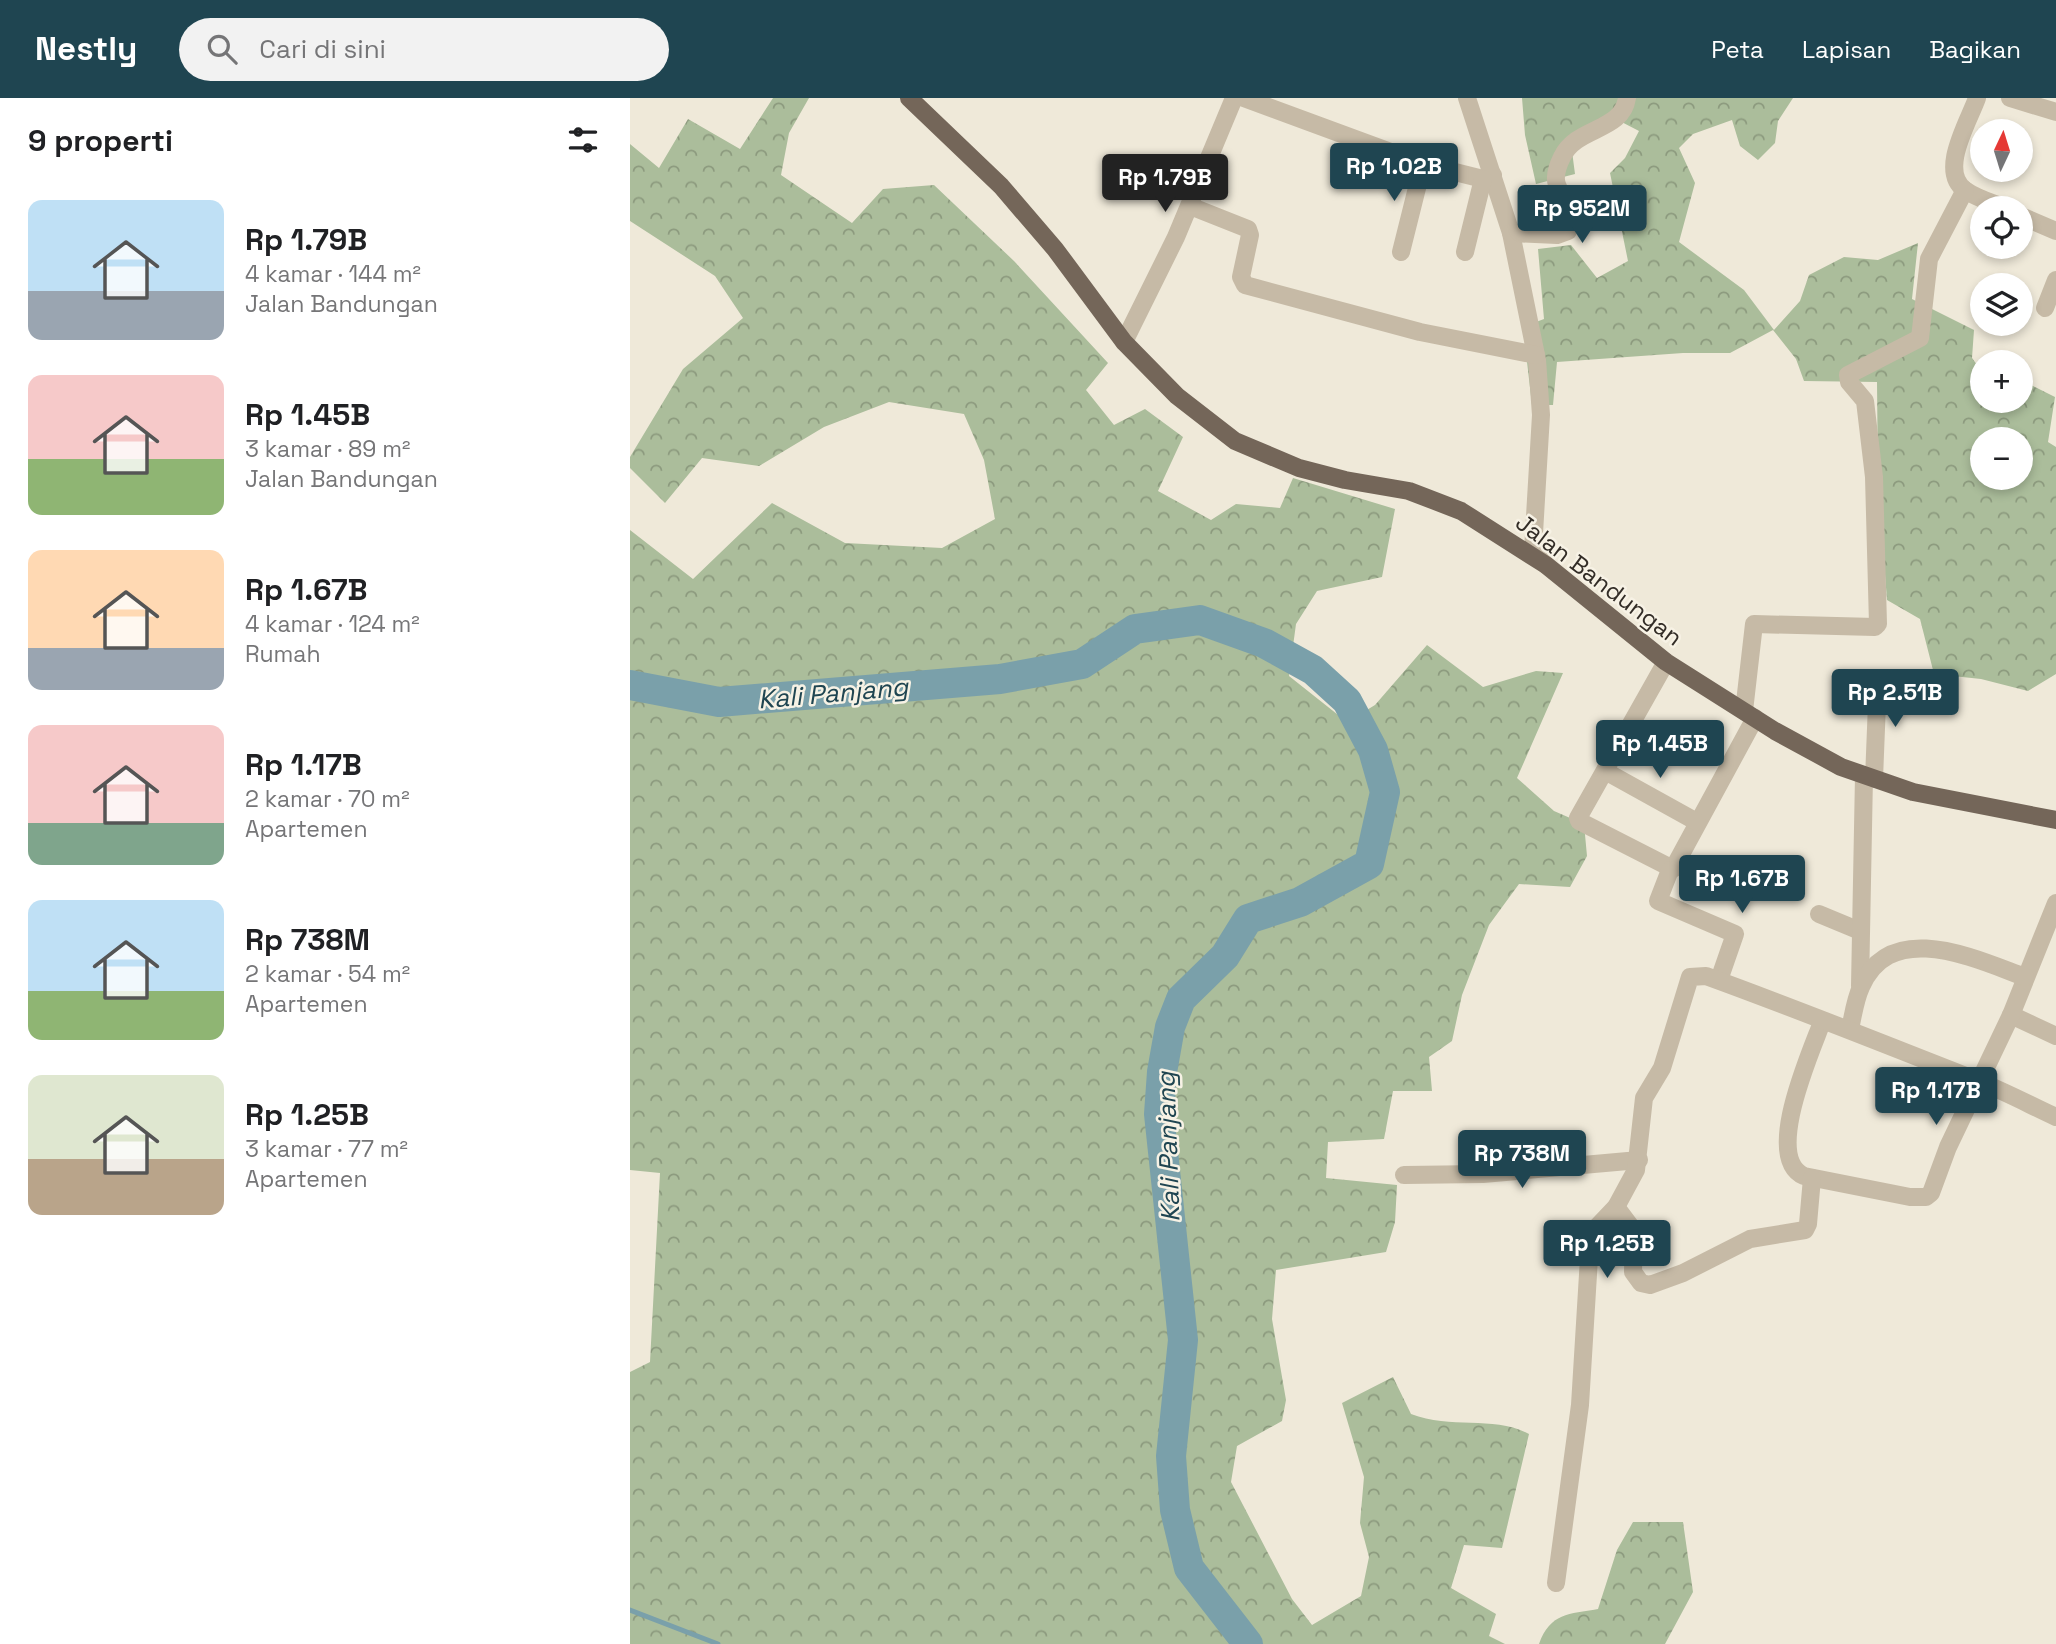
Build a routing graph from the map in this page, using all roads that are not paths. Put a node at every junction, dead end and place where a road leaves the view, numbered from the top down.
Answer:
1 (909, 98) edge
2 (1234, 98) edge
3 (1244, 98) edge
4 (1467, 98) edge
5 (1627, 98) edge
6 (1977, 98) edge
7 (2010, 98) edge
8 (2056, 112) edge
9 (1423, 164) junction
10 (1488, 177) junction
11 (1965, 190) junction
12 (1978, 196) edge
13 (1190, 205) junction
14 (2033, 221) edge
15 (2056, 231) edge
16 (1511, 233) junction
17 (1401, 252) dead end
18 (1465, 252) dead end
19 (2056, 280) edge
20 (2045, 308) dead end
21 (1124, 342) junction
22 (1536, 355) junction
23 (1546, 565) junction
24 (1666, 662) junction
25 (1878, 678) dead end
26 (1749, 715) junction
27 (1605, 771) junction
28 (1869, 778) junction
29 (2056, 820) edge
30 (1697, 822) junction
31 (1670, 870) junction
32 (2056, 903) edge
33 (1819, 914) dead end
34 (1860, 930) junction
35 (2025, 977) junction
36 (1719, 981) junction
37 (1860, 989) junction
38 (2011, 1016) junction
39 (1822, 1022) junction
40 (1850, 1029) junction
41 (2056, 1036) edge
42 (1981, 1082) junction
43 (2056, 1117) edge
44 (1639, 1160) junction
45 (1404, 1175) dead end
46 (1812, 1178) junction
47 (1616, 1206) junction
48 (1556, 1583) dead end

1 - 21 main road, Jalan Bandungan
2 - 13 street
3 - 9 street
4 - 10 street
5 - 16 street
6 - 11 street
7 - 8 street
9 - 10 street
9 - 17 street
10 - 16 street
10 - 18 street
11 - 12 street
11 - 26 street
13 - 21 street
13 - 22 street
14 - 15 street
16 - 22 street
19 - 20 street
21 - 23 main road, Jalan Bandungan
22 - 23 street
23 - 24 main road, Jalan Bandungan
24 - 26 main road, Jalan Bandungan
24 - 27 street
25 - 28 street
26 - 28 main road, Jalan Bandungan
26 - 30 street
27 - 30 street
27 - 31 street
28 - 29 main road, Jalan Bandungan
28 - 34 street
30 - 31 street
31 - 36 street
32 - 35 street
33 - 34 street
34 - 37 street
35 - 37 street
35 - 38 street
36 - 39 street
36 - 44 street
37 - 40 street
38 - 41 street
38 - 42 street
39 - 40 street
39 - 46 street
40 - 42 street
42 - 43 street
42 - 46 street
44 - 45 street
44 - 47 street
46 - 47 street
47 - 48 street

